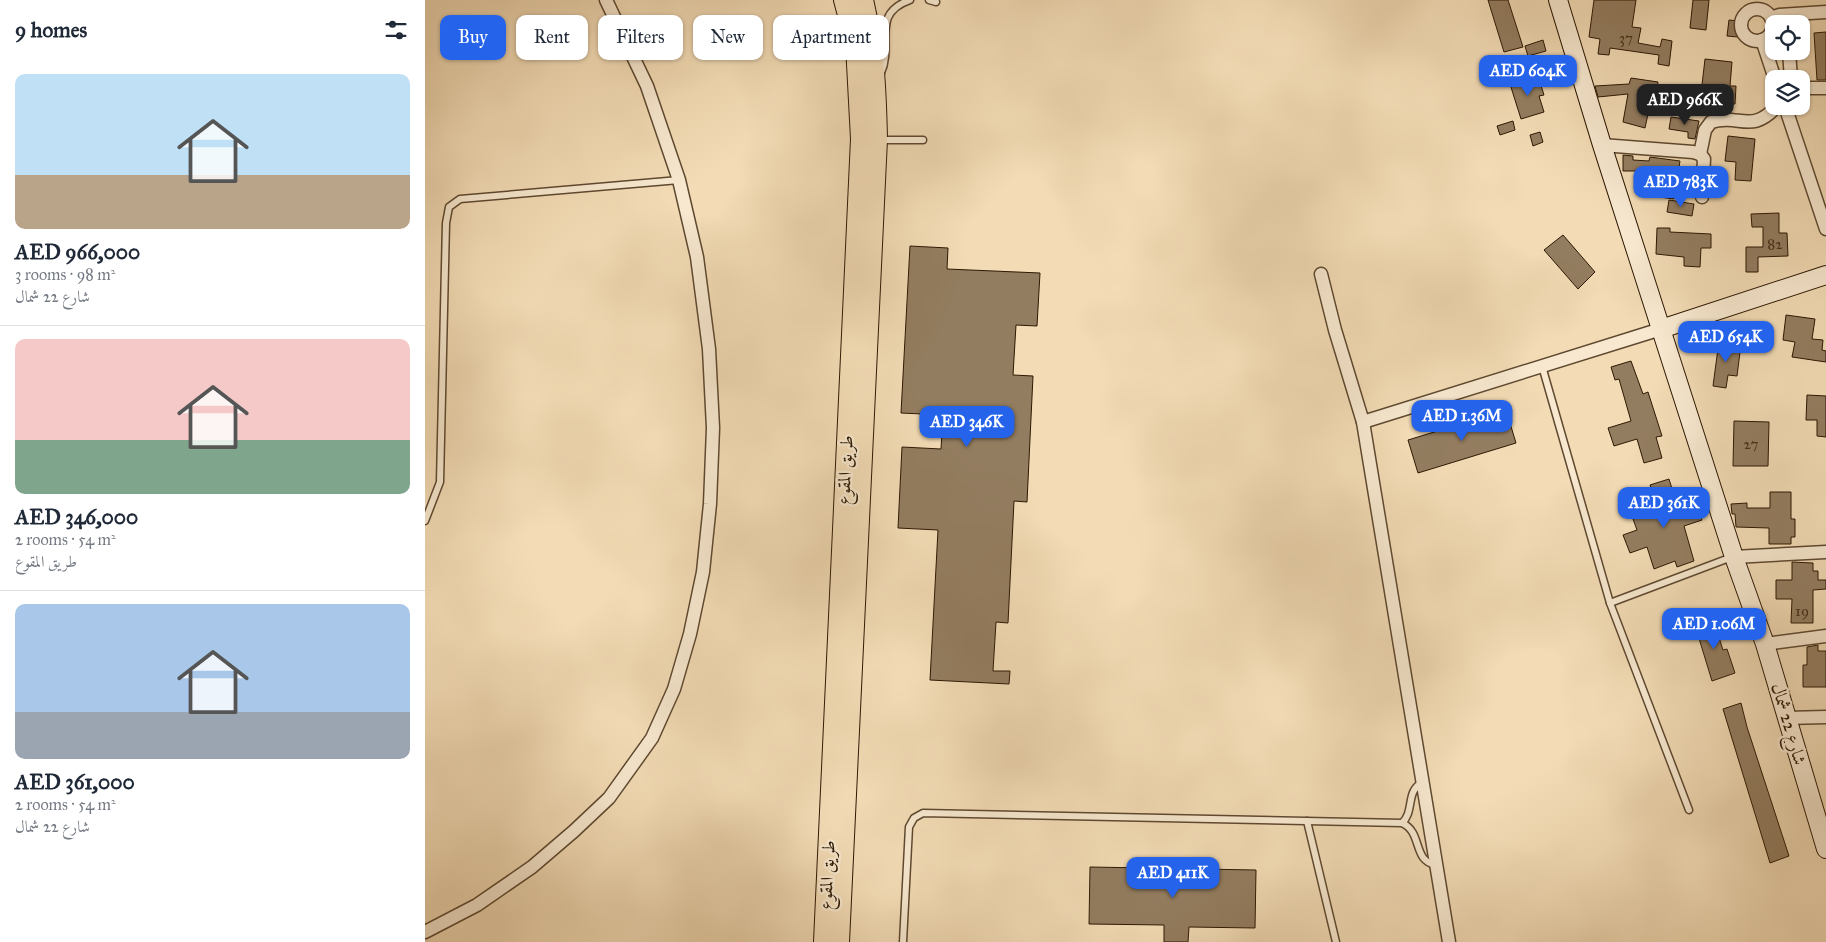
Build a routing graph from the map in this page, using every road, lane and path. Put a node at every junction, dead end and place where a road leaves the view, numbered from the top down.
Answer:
1 (606, 0) edge
2 (843, 0) edge
3 (863, 0) edge
4 (911, 0) edge
5 (1558, 0) edge
6 (893, 4) edge
7 (1753, 4) edge
8 (1826, 12) edge
9 (1768, 15) edge
10 (1809, 15) edge
11 (1765, 37) edge
12 (1762, 40) junction
13 (1772, 70) edge
14 (876, 83) junction
15 (1810, 88) edge
16 (1826, 88) edge
17 (1769, 115) edge
18 (1788, 115) edge
19 (877, 140) junction
20 (923, 140) dead end
21 (1602, 144) junction
22 (1700, 154) junction
23 (679, 180) junction
24 (1701, 197) dead end
25 (1826, 229) edge
26 (1321, 274) dead end
27 (1826, 276) edge
28 (1661, 329) junction
29 (1541, 366) junction
30 (1363, 422) junction
31 (425, 520) edge
32 (1826, 552) edge
33 (1734, 557) junction
34 (1610, 603) junction
35 (1826, 636) edge
36 (1765, 644) junction
37 (1826, 717) edge
38 (1786, 718) junction
39 (1423, 782) junction
40 (1689, 810) dead end
41 (1307, 821) junction
42 (1402, 823) junction
43 (1826, 849) edge
44 (1436, 866) junction
45 (425, 932) edge
46 (823, 942) edge
47 (839, 942) edge
48 (903, 942) edge
49 (1336, 942) edge
50 (1449, 942) edge

1 - 23 street
2 - 46 main road, طريق المقوع
3 - 14 main road, طريق المقوع
4 - 6 lane
5 - 21 street, شارع 22 شمال
6 - 14 lane
7 - 9 street
7 - 12 street
8 - 10 street
11 - 12 street
12 - 13 street
14 - 19 main road, طريق المقوع
15 - 16 street
17 - 22 street
18 - 25 street
19 - 20 lane
19 - 47 main road, طريق المقوع
21 - 22 street
21 - 28 street, شارع 22 شمال
22 - 24 street
23 - 31 lane
23 - 45 street
26 - 30 street
27 - 28 street
28 - 29 street
28 - 33 street, شارع 22 شمال
29 - 30 street
29 - 34 lane
30 - 39 street
32 - 33 street
33 - 34 lane
33 - 36 street, شارع 22 شمال
34 - 40 lane
35 - 36 street
36 - 38 street, شارع 22 شمال
37 - 38 street
38 - 43 street, شارع 22 شمال
39 - 42 lane
39 - 44 street
41 - 42 lane
41 - 48 lane
41 - 49 lane
42 - 44 lane
44 - 50 street

